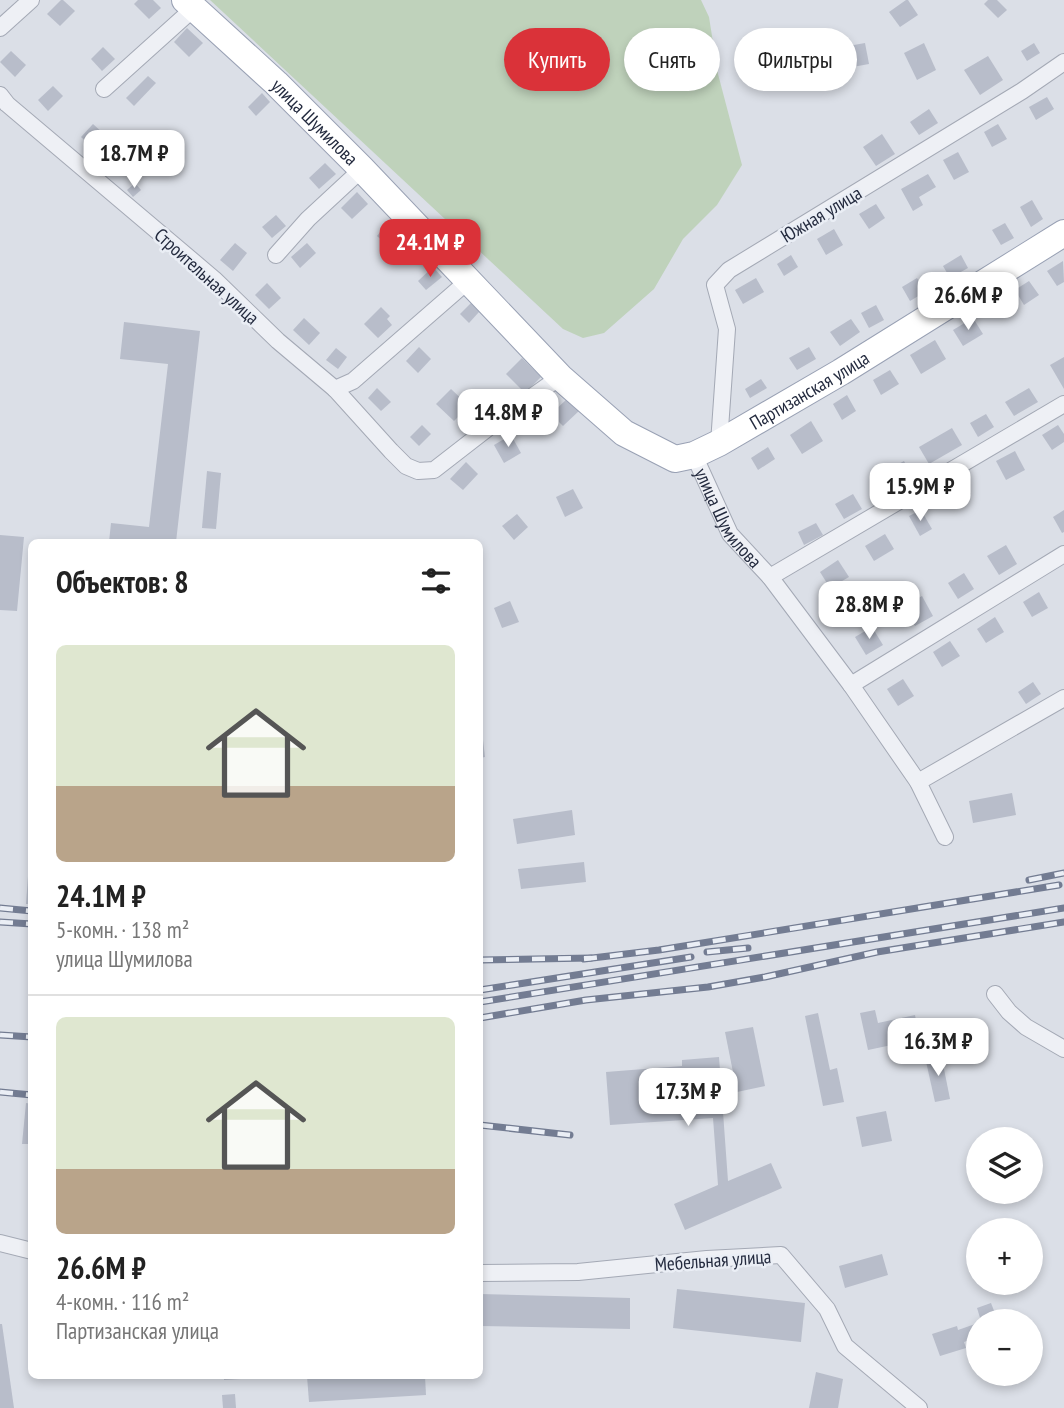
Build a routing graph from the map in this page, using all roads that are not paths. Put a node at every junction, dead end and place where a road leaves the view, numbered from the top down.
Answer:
1 (31, 0) edge
2 (190, 4) edge
3 (0, 28) edge
4 (1064, 62) edge
5 (104, 89) dead end
6 (0, 95) edge
7 (362, 169) junction
8 (1064, 233) edge
9 (276, 254) dead end
10 (469, 280) junction
11 (560, 377) junction
12 (335, 389) junction
13 (1064, 404) edge
14 (719, 443) junction
15 (694, 455) junction
16 (1064, 554) edge
17 (770, 577) junction
18 (851, 685) junction
19 (1064, 698) edge
20 (918, 782) junction
21 (945, 837) dead end
22 (995, 994) dead end
23 (1064, 1049) edge
24 (0, 1243) edge
25 (28, 1250) edge
26 (483, 1273) edge
27 (919, 1408) edge

1 - 3 street
2 - 5 street
2 - 7 main road, улица Шумилова
4 - 14 street, Южная улица
6 - 12 street, Строительная улица
7 - 9 street
7 - 10 main road, улица Шумилова
8 - 14 main road, Партизанская улица
10 - 11 main road, улица Шумилова
10 - 12 street
11 - 12 street, Строительная улица
11 - 15 main road, улица Шумилова
13 - 17 street
14 - 15 main road, Партизанская улица
15 - 17 street, улица Шумилова
16 - 18 street
17 - 18 street, улица Шумилова
18 - 20 street, улица Шумилова
19 - 20 street
20 - 21 street, улица Шумилова
22 - 23 street
24 - 25 street
26 - 27 street, Мебельная улица

